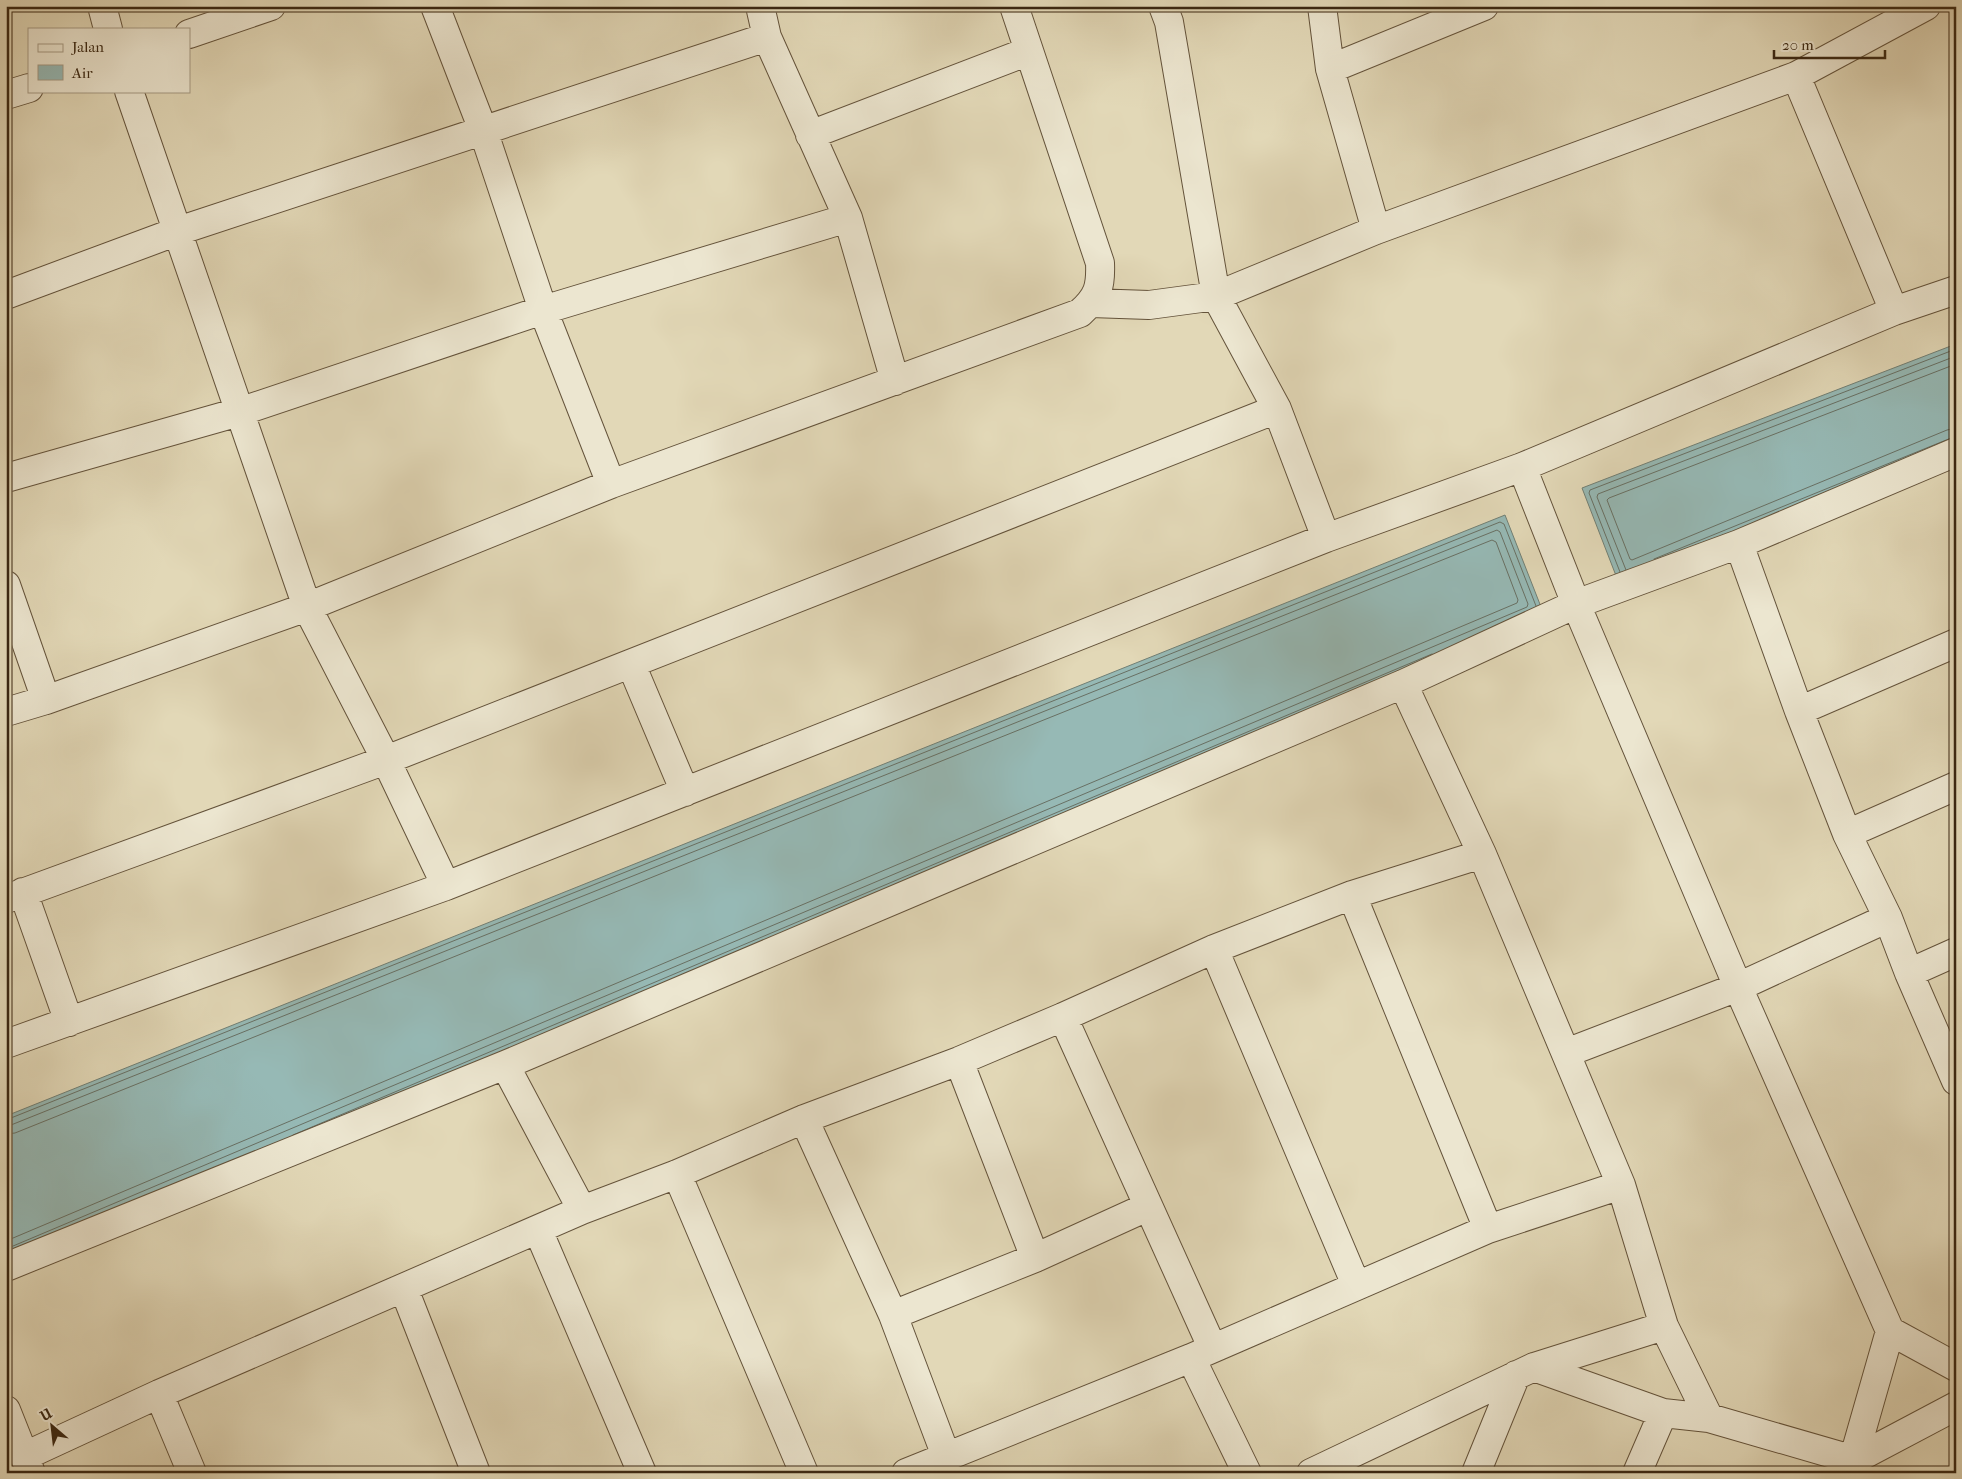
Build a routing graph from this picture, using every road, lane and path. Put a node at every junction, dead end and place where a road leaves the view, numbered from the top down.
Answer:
1 (102, 6) edge
2 (435, 6) edge
3 (760, 6) edge
4 (1014, 6) edge
5 (1164, 6) edge
6 (1322, 6) edge
7 (1484, 6) edge
8 (1926, 6) edge
9 (261, 8) edge
10 (108, 28) edge
11 (190, 34) edge
12 (767, 37) junction
13 (1028, 51) junction
14 (1330, 69) junction
15 (1796, 76) junction
16 (28, 88) edge
17 (129, 92) edge
18 (6, 95) edge
19 (483, 130) junction
20 (810, 135) junction
21 (848, 218) junction
22 (1376, 230) junction
23 (178, 231) junction
24 (1956, 290) edge
25 (6, 295) edge
26 (1216, 296) junction
27 (1091, 303) junction
28 (543, 310) junction
29 (1894, 311) junction
30 (895, 381) junction
31 (1277, 409) junction
32 (240, 412) junction
33 (1956, 452) edge
34 (1522, 467) junction
35 (8, 470) edge
36 (611, 484) junction
37 (1326, 538) junction
38 (1740, 544) junction
39 (6, 585) edge
40 (1576, 604) junction
41 (307, 607) junction
42 (1956, 643) edge
43 (631, 664) junction
44 (1403, 684) junction
45 (46, 700) junction
46 (1799, 711) junction
47 (6, 712) edge
48 (386, 760) junction
49 (1956, 786) edge
50 (685, 792) junction
51 (1846, 834) junction
52 (1482, 854) junction
53 (446, 886) junction
54 (1352, 895) junction
55 (14, 896) edge
56 (1888, 918) junction
57 (1214, 949) junction
58 (1956, 952) edge
59 (1909, 974) junction
60 (1738, 987) junction
61 (1063, 1017) junction
62 (69, 1022) junction
63 (6, 1044) edge
64 (1566, 1053) junction
65 (959, 1061) junction
66 (505, 1065) junction
67 (1956, 1080) edge
68 (804, 1119) junction
69 (677, 1174) junction
70 (1621, 1184) junction
71 (1147, 1207) junction
72 (582, 1210) junction
73 (1488, 1229) junction
74 (538, 1230) junction
75 (1035, 1258) junction
76 (6, 1267) edge
77 (1356, 1285) junction
78 (404, 1289) junction
79 (893, 1314) junction
80 (1664, 1326) junction
81 (1890, 1331) junction
82 (1201, 1353) junction
83 (1956, 1367) edge
84 (1526, 1371) junction
85 (159, 1394) junction
86 (1956, 1406) edge
87 (6, 1410) edge
88 (1662, 1413) junction
89 (1709, 1418) junction
90 (946, 1456) junction
91 (28, 1464) edge
92 (1852, 1466) edge
93 (192, 1473) edge
94 (476, 1473) edge
95 (642, 1473) edge
96 (804, 1473) edge
97 (906, 1473) edge
98 (1247, 1473) edge
99 (1311, 1473) edge
100 (1476, 1473) edge
101 (1637, 1473) edge

1 - 10 street
2 - 19 street
3 - 12 street
4 - 13 street
5 - 26 street
6 - 14 street
7 - 14 street
8 - 15 street
9 - 11 street
12 - 19 street
12 - 20 street
13 - 20 street
13 - 27 street
14 - 22 street
15 - 22 street
15 - 29 street
16 - 18 street
17 - 23 street
19 - 23 street
19 - 28 street
20 - 21 street
21 - 28 street
21 - 30 street
22 - 26 street
23 - 25 street
23 - 32 street
24 - 29 street
26 - 27 street
26 - 31 street
27 - 30 street
28 - 32 street
28 - 36 street
29 - 34 street
30 - 36 street
31 - 37 street
31 - 43 street
32 - 35 street
32 - 41 street
33 - 38 street
34 - 37 street
34 - 40 street
36 - 41 street
37 - 50 street
38 - 40 street
38 - 46 street
39 - 45 street
40 - 44 street
40 - 60 street
41 - 45 street
41 - 48 street
42 - 46 street
43 - 48 street
43 - 50 street
44 - 52 street
44 - 66 street
45 - 47 street
46 - 51 street
48 - 53 street
48 - 55 street
49 - 51 street
50 - 53 street
51 - 56 street
52 - 54 street
52 - 64 street
53 - 62 street
54 - 57 street
54 - 73 street
55 - 62 street
56 - 59 street
56 - 60 street
57 - 61 street
57 - 77 street
58 - 59 street
59 - 67 street
60 - 64 street
60 - 81 street
61 - 65 street
61 - 71 street
62 - 63 street
64 - 70 street
65 - 68 street
65 - 75 street
66 - 72 street
66 - 76 street
68 - 69 street
68 - 79 street
69 - 72 street
69 - 96 street
70 - 73 street
70 - 80 street
71 - 75 street
71 - 82 street
72 - 74 street
73 - 77 street
74 - 78 street
74 - 95 street
75 - 79 street
77 - 82 street
78 - 85 street
78 - 94 street
79 - 90 street
80 - 84 street
80 - 89 street
81 - 83 street
81 - 92 street
82 - 90 street
82 - 98 street
84 - 88 street
84 - 99 street
84 - 100 street
85 - 91 street
85 - 93 street
86 - 92 street
87 - 91 street
88 - 89 street
88 - 101 street
89 - 92 street
90 - 97 street

